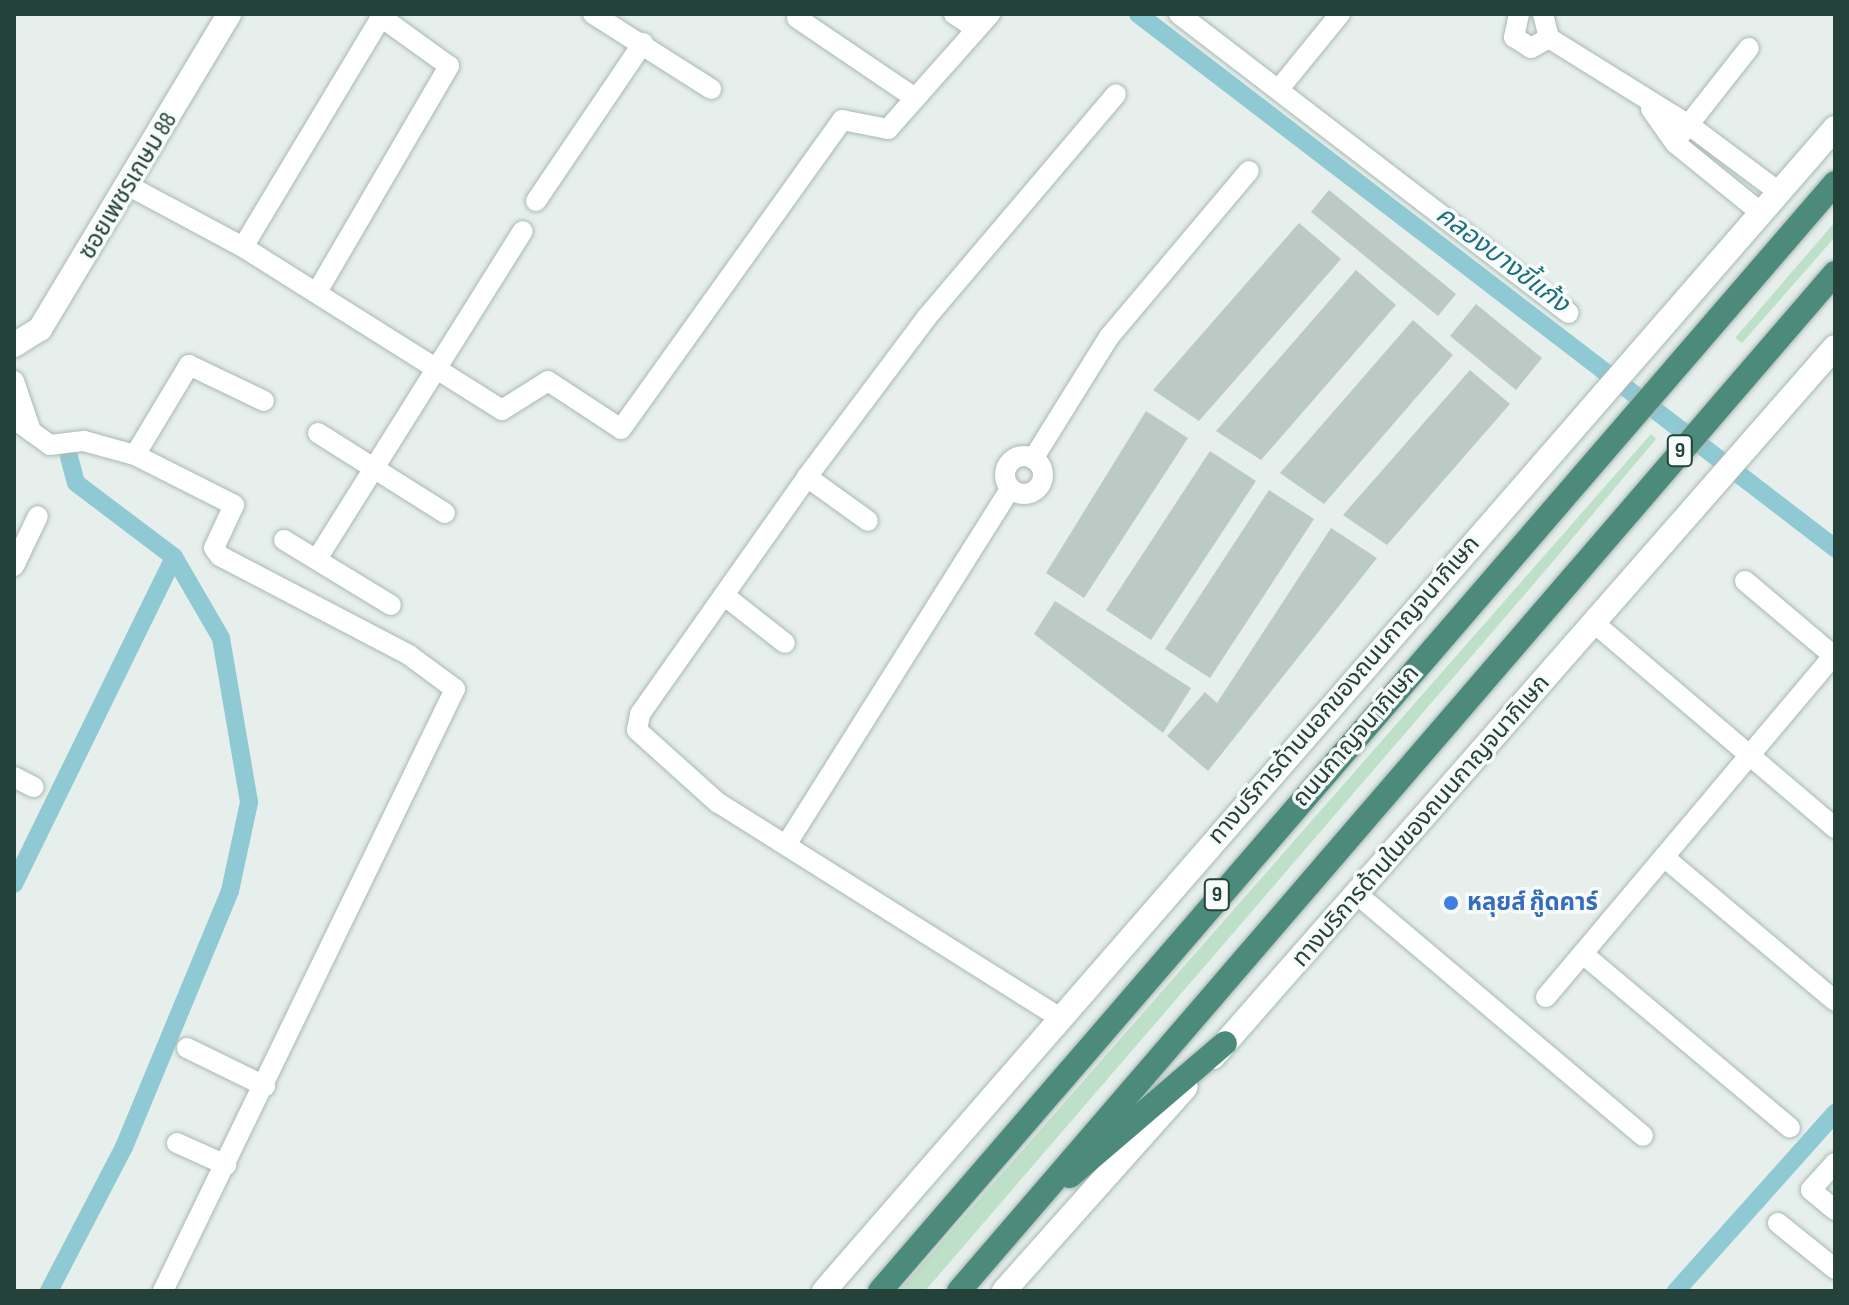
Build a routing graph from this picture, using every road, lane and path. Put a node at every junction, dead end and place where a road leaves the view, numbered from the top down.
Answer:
1 (229, 14) edge
2 (593, 14) edge
3 (954, 14) edge
4 (1179, 14) edge
5 (1340, 14) edge
6 (1543, 14) edge
7 (382, 15) edge
8 (1515, 15) edge
9 (797, 18) dead end
10 (982, 21) edge
11 (1549, 38) junction
12 (643, 43) junction
13 (1749, 48) dead end
14 (711, 89) dead end
15 (1279, 89) junction
16 (1116, 94) dead end
17 (915, 98) junction
18 (1648, 105) junction
19 (1689, 125) junction
20 (1835, 128) edge
21 (1675, 143) junction
22 (1249, 171) dead end
23 (1835, 183) edge
24 (129, 186) junction
25 (1779, 192) junction
26 (536, 201) dead end
27 (1761, 213) junction
28 (523, 231) dead end
29 (243, 247) junction
30 (1835, 273) edge
31 (317, 292) junction
32 (1569, 313) dead end
33 (14, 345) edge
34 (1835, 347) edge
35 (436, 366) junction
36 (14, 381) edge
37 (264, 401) dead end
38 (23, 425) edge
39 (318, 433) dead end
40 (135, 455) junction
41 (373, 467) junction
42 (807, 477) junction
43 (445, 513) dead end
44 (38, 516) dead end
45 (868, 521) dead end
46 (284, 540) dead end
47 (317, 559) junction
48 (14, 566) edge
49 (1745, 581) dead end
50 (725, 596) junction
51 (391, 605) dead end
52 (1593, 622) junction
53 (785, 643) dead end
54 (1834, 657) edge
55 (1750, 756) junction
56 (14, 777) edge
57 (34, 787) dead end
58 (1835, 828) edge
59 (786, 845) junction
60 (1664, 857) junction
61 (1358, 895) junction
62 (1583, 954) junction
63 (1546, 997) dead end
64 (1835, 1001) edge
65 (1060, 1018) junction
66 (1225, 1043) junction
67 (187, 1048) dead end
68 (265, 1086) junction
69 (1790, 1128) dead end
70 (1643, 1136) dead end
71 (177, 1143) dead end
72 (1835, 1163) edge
73 (226, 1165) junction
74 (1835, 1210) edge
75 (1026, 1214) junction
76 (1778, 1223) dead end
77 (1835, 1269) edge
78 (163, 1291) edge
79 (824, 1291) edge
80 (880, 1291) edge
81 (959, 1291) edge
82 (1004, 1291) edge

1 - 24 main road, ซอยเพชรเกษม 88
2 - 12 street
3 - 10 street
4 - 15 street
5 - 15 street
6 - 11 street
7 - 29 street
7 - 31 street
8 - 11 street
9 - 17 street
10 - 17 street
11 - 18 street
12 - 14 street
12 - 26 street
13 - 19 street
15 - 32 street
16 - 42 street
17 - 35 street
18 - 19 street
18 - 21 street
19 - 21 street
19 - 25 street
20 - 25 main road, ทางบริการด้านนอกของถนนกาญจนาภิเษก
21 - 27 street
22 - 59 street
23 - 80 highway, ถนนกาญจนาภิเษก / 9
24 - 29 street
24 - 33 main road, ซอยเพชรเกษม 88
25 - 27 main road, ทางบริการด้านนอกของถนนกาญจนาภิเษก
27 - 65 main road, ทางบริการด้านนอกของถนนกาญจนาภิเษก
28 - 35 street
29 - 31 street
30 - 75 highway, 9
31 - 35 street
34 - 52 main road, ทางบริการด้านในของถนนกาญจนาภิเษก
35 - 41 street
36 - 38 street
37 - 40 street
38 - 40 street
39 - 41 street
40 - 68 street
41 - 43 street
41 - 47 street
42 - 45 street
42 - 50 street
44 - 48 street
46 - 47 street
47 - 51 street
49 - 54 street
50 - 53 street
50 - 59 street
52 - 55 street
52 - 61 main road, ทางบริการด้านในของถนนกาญจนาภิเษก
54 - 55 street
55 - 58 street
55 - 60 street
56 - 57 street
59 - 65 street
60 - 62 street
60 - 64 street
61 - 66 main road, ทางบริการด้านในของถนนกาญจนาภิเษก
61 - 70 street
62 - 63 street
62 - 69 street
65 - 79 main road, ทางบริการด้านนอกของถนนกาญจนาภิเษก
66 - 75 highway
66 - 82 main road, ทางบริการด้านในของถนนกาญจนาภิเษก
67 - 68 street
68 - 73 street
71 - 73 street
72 - 74 street
73 - 78 street
75 - 81 highway, 9
76 - 77 street

